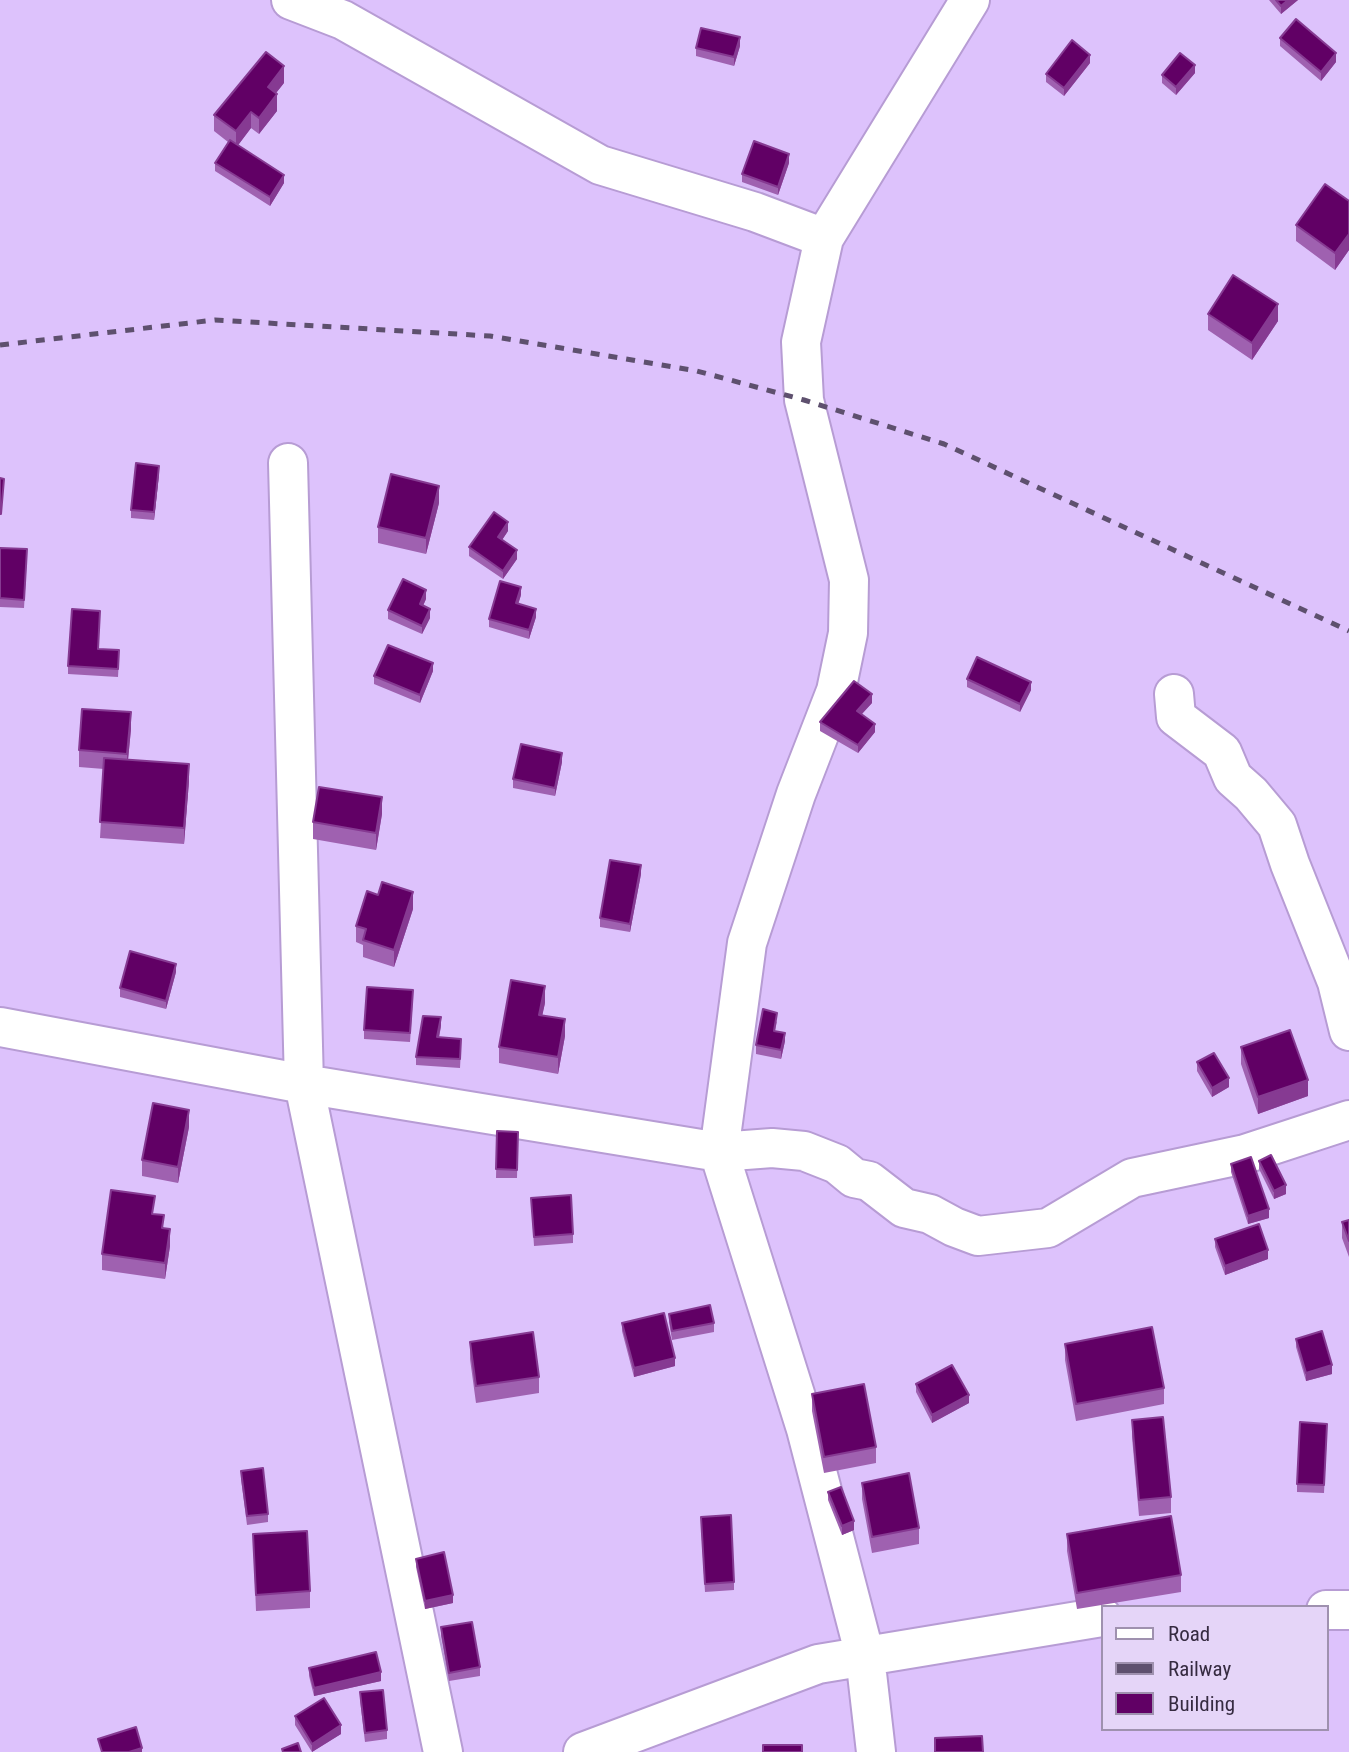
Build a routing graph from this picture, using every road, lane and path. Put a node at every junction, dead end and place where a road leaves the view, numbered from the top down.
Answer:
1 (291, 0) edge
2 (970, 0) edge
3 (824, 238) junction
4 (288, 463) dead end
5 (1174, 694) dead end
6 (0, 1027) edge
7 (1349, 1031) edge
8 (304, 1084) junction
9 (1349, 1120) edge
10 (719, 1152) junction
11 (1328, 1610) edge
12 (1349, 1610) edge
13 (1100, 1616) edge
14 (865, 1656) junction
15 (443, 1752) edge
16 (583, 1752) edge
17 (876, 1752) edge

1 - 3 street
2 - 3 street
3 - 10 street
4 - 8 street
5 - 7 street
6 - 8 street
8 - 10 street
8 - 15 street
9 - 10 street
10 - 14 street
11 - 12 street
13 - 14 street
14 - 16 street
14 - 17 street

